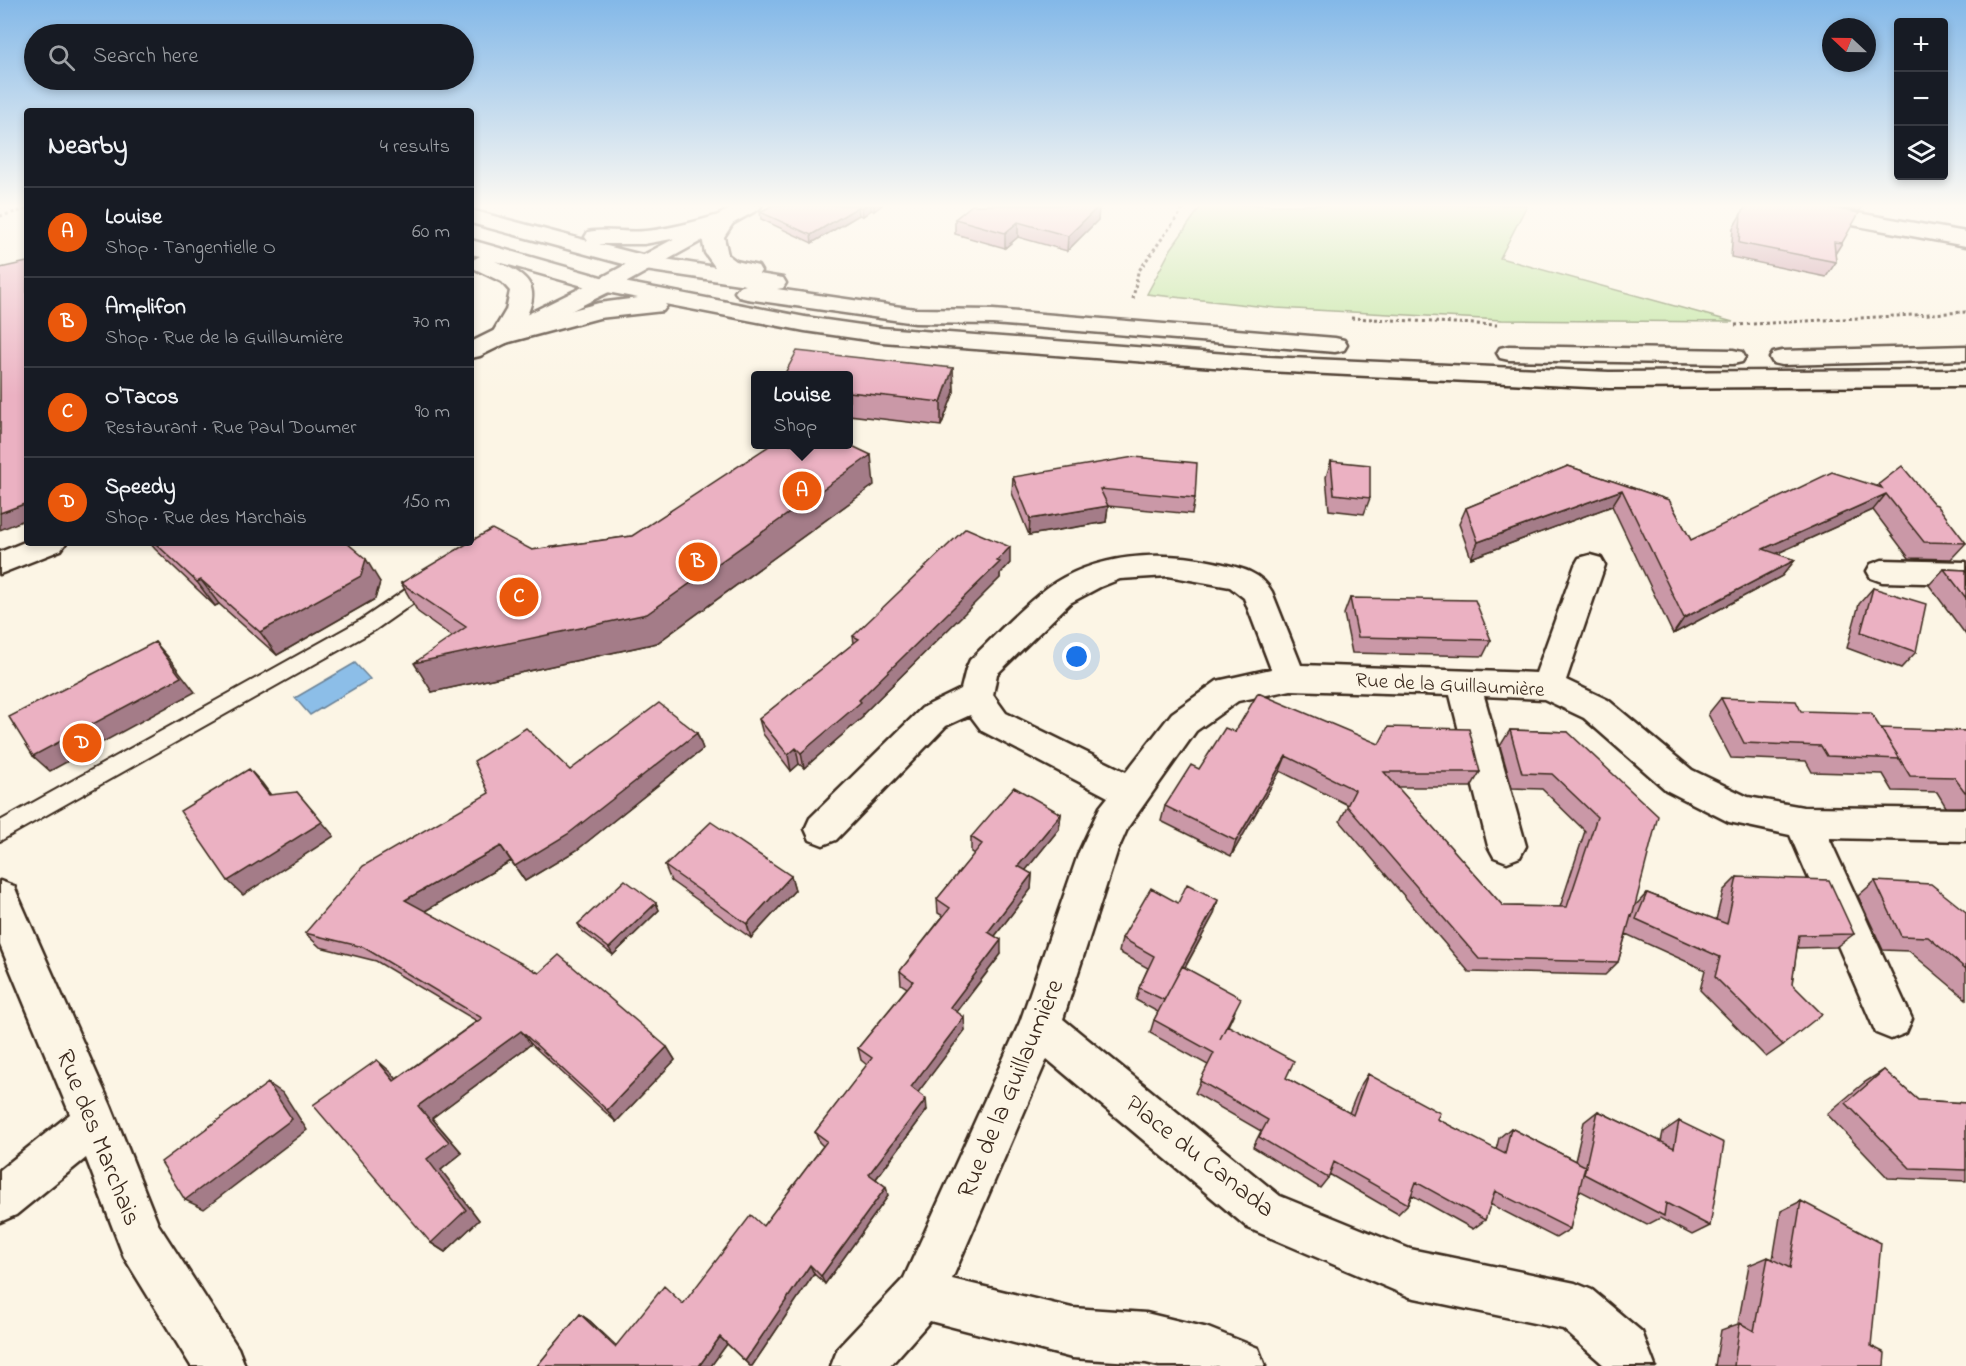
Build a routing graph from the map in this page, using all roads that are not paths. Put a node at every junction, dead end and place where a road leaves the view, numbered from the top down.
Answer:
1 (492, 269) edge
2 (548, 269) edge
3 (601, 269) edge
4 (619, 269) edge
5 (635, 269) edge
6 (682, 269) edge
7 (738, 269) edge
8 (605, 285) junction
9 (993, 317) junction
10 (805, 324) junction
11 (502, 337) junction
12 (474, 350) edge
13 (1966, 353) edge
14 (1966, 378) edge
15 (44, 546) edge
16 (0, 564) edge
17 (1590, 565) dead end
18 (1882, 571) dead end
19 (444, 573) edge
20 (1966, 573) edge
21 (1291, 677) junction
22 (1464, 684) junction
23 (1548, 686) junction
24 (976, 698) junction
25 (1132, 792) junction
26 (1803, 822) junction
27 (1966, 825) edge
28 (822, 829) dead end
29 (0, 832) edge
30 (1507, 846) dead end
31 (0, 898) edge
32 (1891, 1019) dead end
33 (1040, 1026) junction
34 (95, 1122) junction
35 (0, 1198) edge
36 (921, 1295) junction
37 (220, 1366) edge
38 (856, 1366) edge
39 (1240, 1366) edge
40 (1630, 1366) edge

1 - 11 main road
2 - 8 main road
3 - 4 main road
5 - 8 main road
6 - 9 main road
7 - 9 main road
8 - 9 main road
8 - 10 main road
8 - 11 main road
9 - 13 main road
10 - 11 main road
10 - 14 main road
11 - 12 main road
15 - 16 main road
17 - 23 main road
18 - 20 main road
19 - 29 lane
21 - 22 main road, Rue de la Guillaumière
21 - 24 main road
21 - 25 main road, Rue de la Guillaumière
22 - 23 main road, Rue de la Guillaumière
22 - 30 main road
23 - 26 main road, Rue de la Guillaumière
24 - 25 main road
24 - 28 main road
25 - 33 main road, Rue de la Guillaumière
26 - 27 main road, Rue de la Guillaumière
26 - 32 main road
31 - 34 main road, Rue des Marchais
33 - 36 main road, Rue de la Guillaumière
33 - 40 main road, Place du Canada
34 - 35 main road
34 - 37 main road, Rue des Marchais
36 - 38 main road, Rue de la Guillaumière
36 - 39 main road

